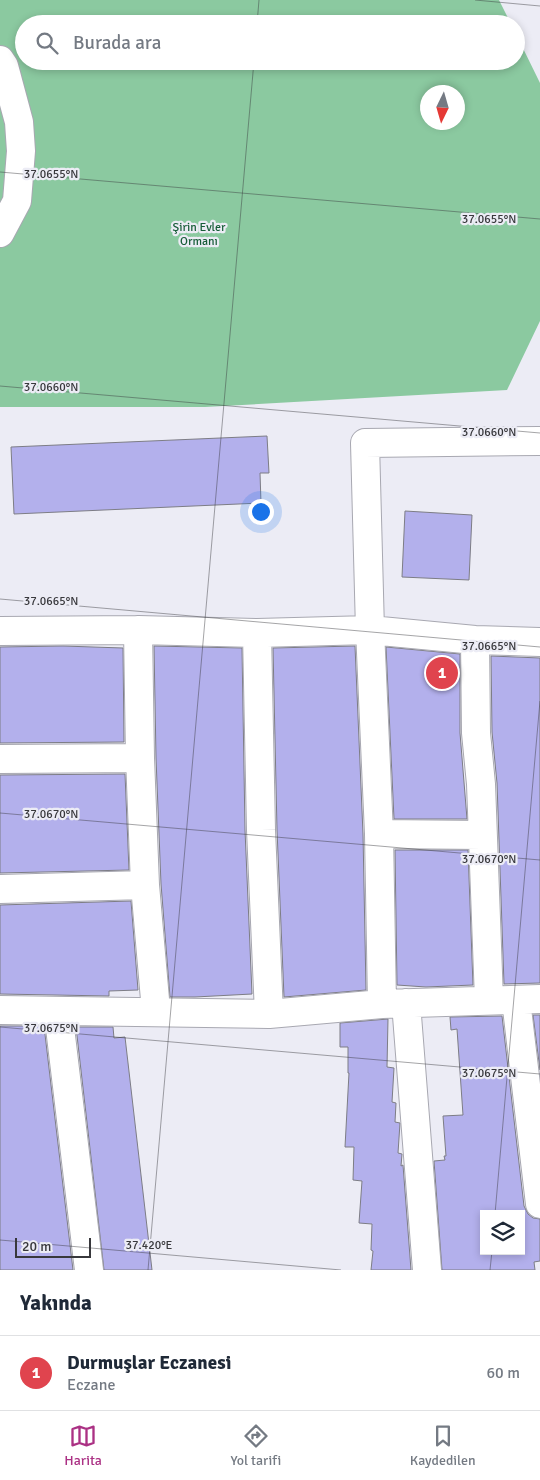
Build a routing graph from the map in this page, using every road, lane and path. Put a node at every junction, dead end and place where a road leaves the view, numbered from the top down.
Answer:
1 (0, 60) edge
2 (0, 233) edge
3 (540, 441) edge
4 (138, 630) junction
5 (370, 630) junction
6 (0, 631) edge
7 (257, 633) junction
8 (475, 640) junction
9 (540, 642) edge
10 (140, 758) junction
11 (0, 759) edge
12 (379, 834) junction
13 (482, 835) junction
14 (145, 885) junction
15 (0, 889) edge
16 (528, 999) edge
17 (488, 1000) junction
18 (394, 1004) junction
19 (0, 1010) edge
20 (58, 1011) junction
21 (156, 1011) junction
22 (269, 1014) junction
23 (540, 1204) edge
24 (89, 1270) edge
25 (427, 1270) edge

1 - 2 street
3 - 5 street
4 - 6 street
4 - 7 street
4 - 10 street
5 - 7 street
5 - 8 street
5 - 12 street
7 - 22 street
8 - 9 street
8 - 13 street
10 - 11 street
10 - 14 street
12 - 13 street
12 - 18 street
13 - 17 street
14 - 15 street
14 - 21 street
16 - 17 street
16 - 23 street
17 - 18 street
18 - 22 street
18 - 25 street
19 - 20 street
20 - 21 street
20 - 24 street
21 - 22 street

